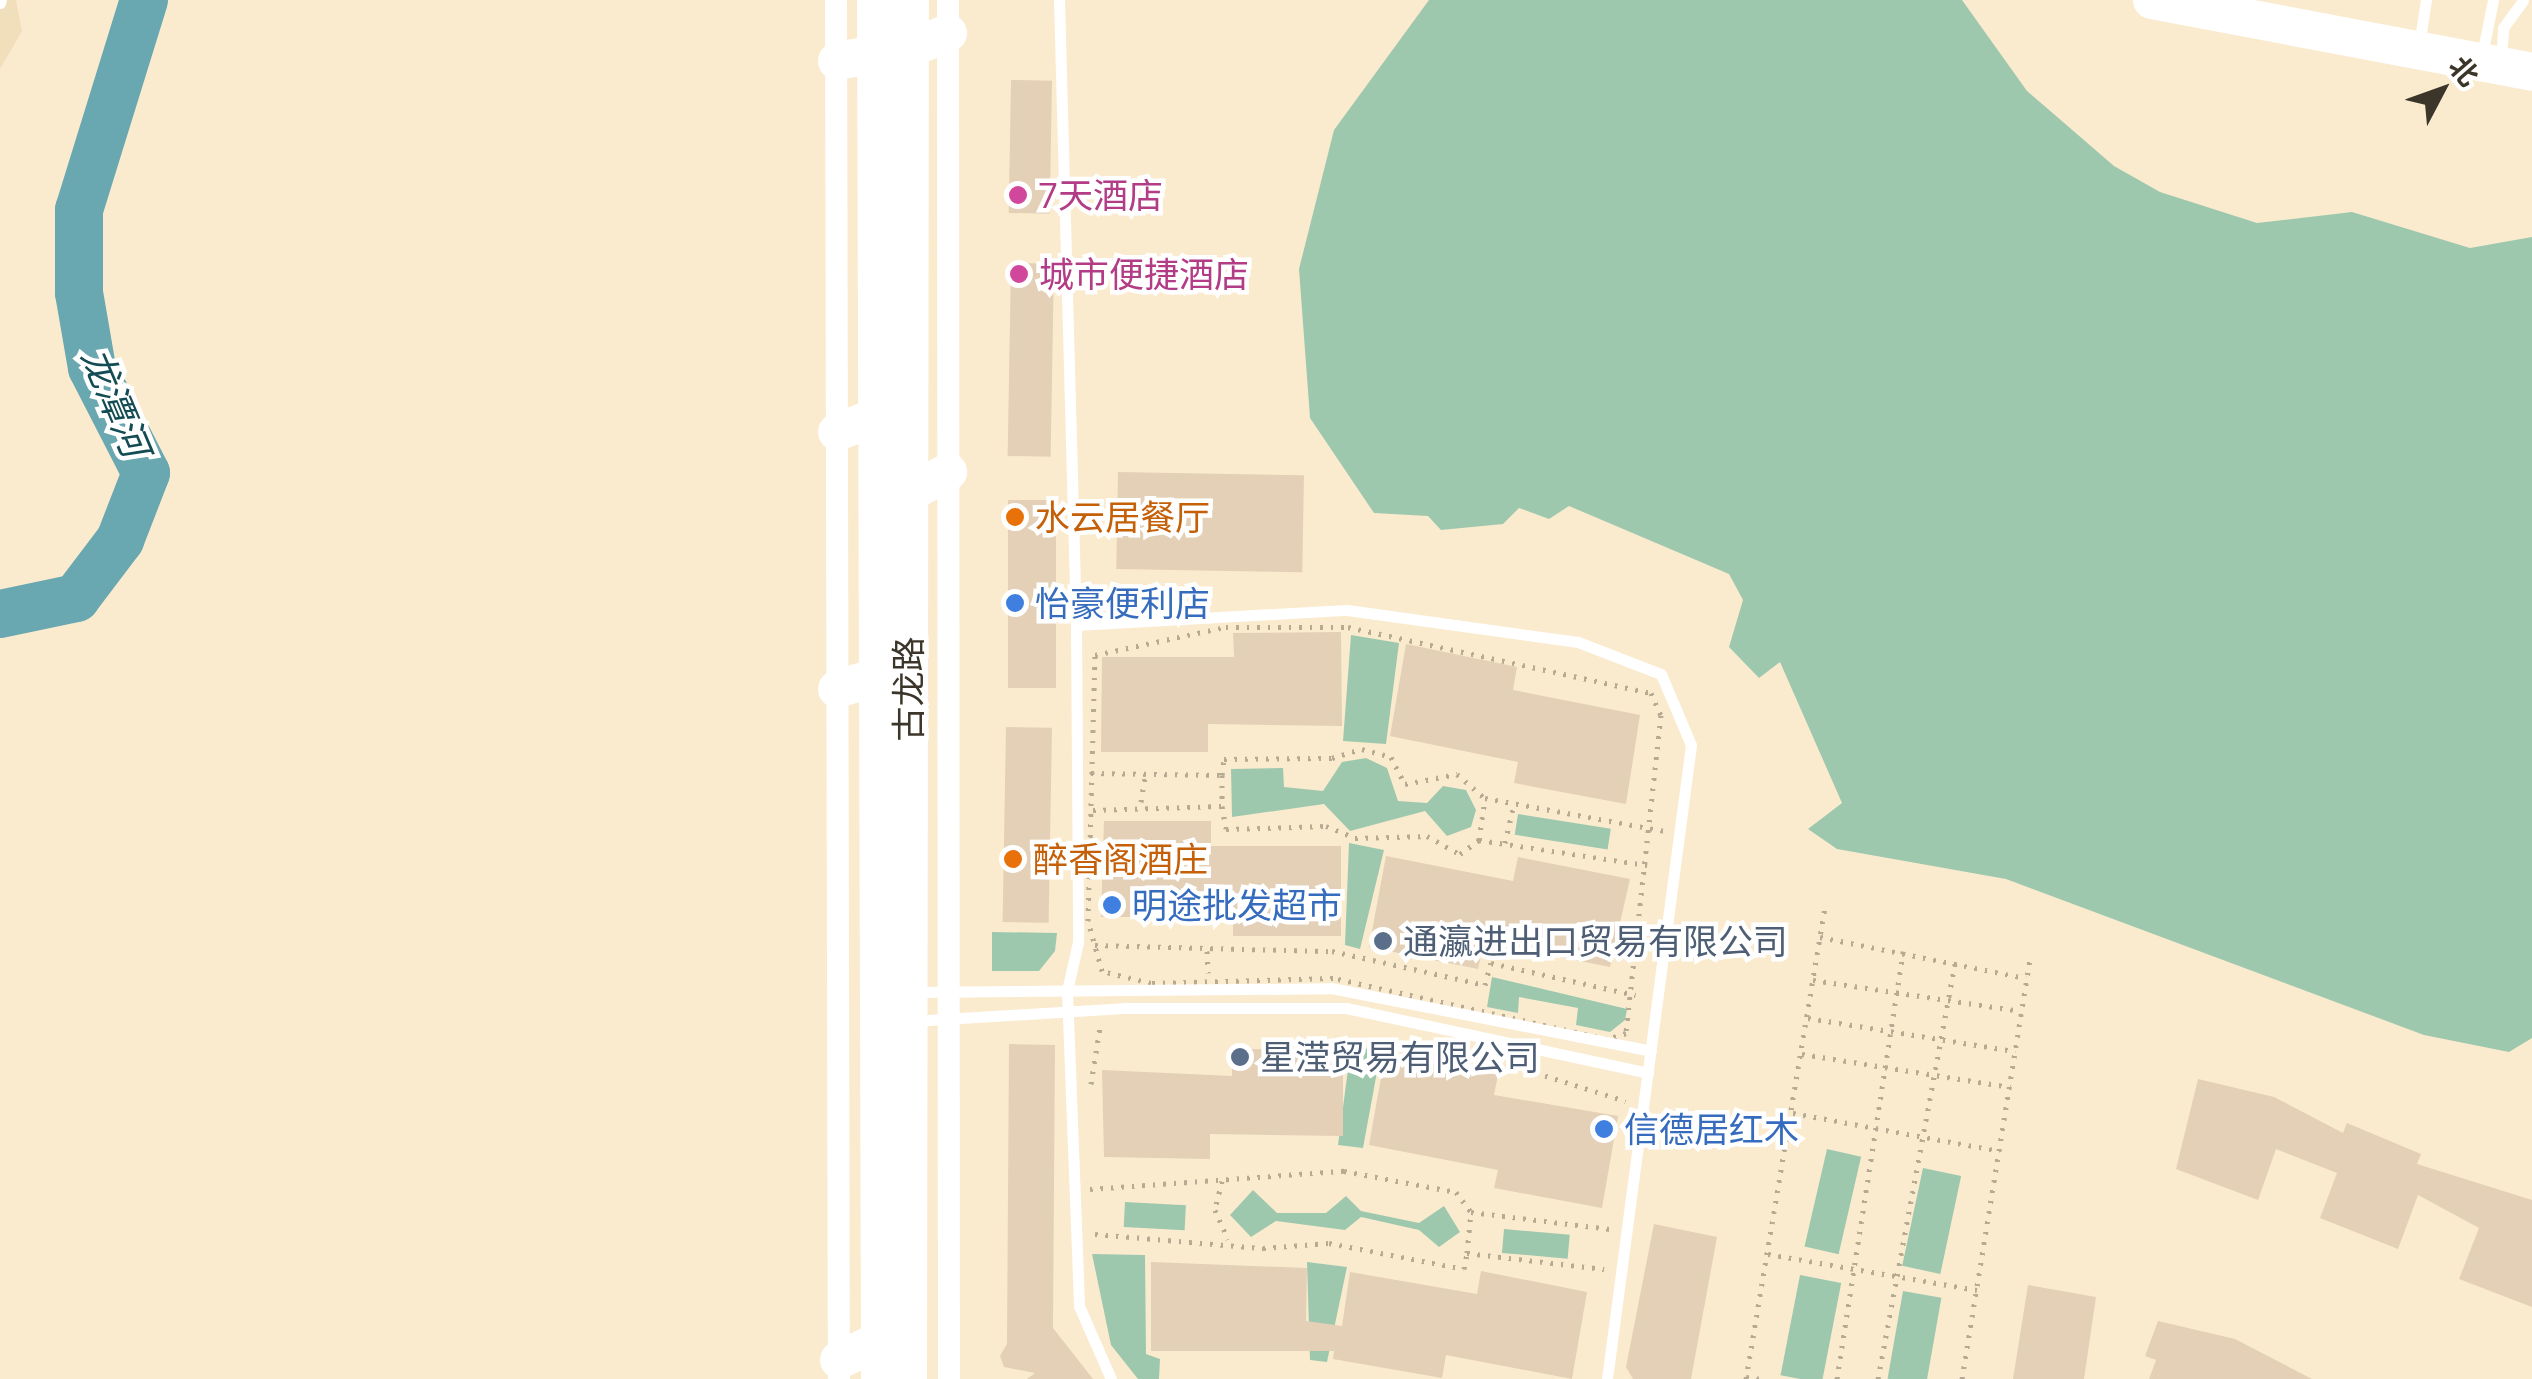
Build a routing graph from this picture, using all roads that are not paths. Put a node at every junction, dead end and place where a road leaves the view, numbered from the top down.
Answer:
1 (836, 0) edge
2 (876, 0) edge
3 (910, 0) edge
4 (1059, 0) edge
5 (2152, 0) edge
6 (2426, 0) edge
7 (2492, 0) edge
8 (2523, 0) edge
9 (948, 16) edge
10 (2418, 49) junction
11 (893, 51) junction
12 (836, 62) junction
13 (2504, 66) edge
14 (876, 417) junction
15 (837, 432) junction
16 (948, 472) junction
17 (905, 496) junction
18 (1076, 626) junction
19 (877, 677) junction
20 (837, 689) junction
21 (1067, 990) junction
22 (950, 994) junction
23 (908, 1007) junction
24 (1069, 1016) junction
25 (953, 1020) junction
26 (1651, 1051) junction
27 (1648, 1073) junction
28 (880, 1342) junction
29 (839, 1370) edge
30 (880, 1379) edge
31 (908, 1379) edge
32 (949, 1379) edge
33 (1111, 1379) edge
34 (1607, 1379) edge

1 - 12 street
2 - 11 main road, 古龙路
3 - 11 main road, 古龙路
4 - 18 lane
5 - 10 main road
6 - 10 lane
7 - 13 lane
8 - 13 lane
9 - 11 main road
9 - 16 street
10 - 13 main road
11 - 12 main road
11 - 14 main road, 古龙路
11 - 17 main road, 古龙路
12 - 15 street
14 - 15 main road
14 - 19 main road, 古龙路
15 - 20 street
16 - 17 main road
16 - 22 street
17 - 23 main road, 古龙路
18 - 21 lane
18 - 26 lane
19 - 20 main road
19 - 28 main road, 古龙路
20 - 29 street
21 - 22 lane
21 - 24 lane
21 - 26 lane
22 - 23 lane
22 - 25 street
23 - 25 lane
23 - 31 main road, 古龙路
24 - 25 lane
24 - 27 lane
24 - 33 lane
25 - 32 street
26 - 27 lane
27 - 34 lane
28 - 29 main road
28 - 30 main road, 古龙路

